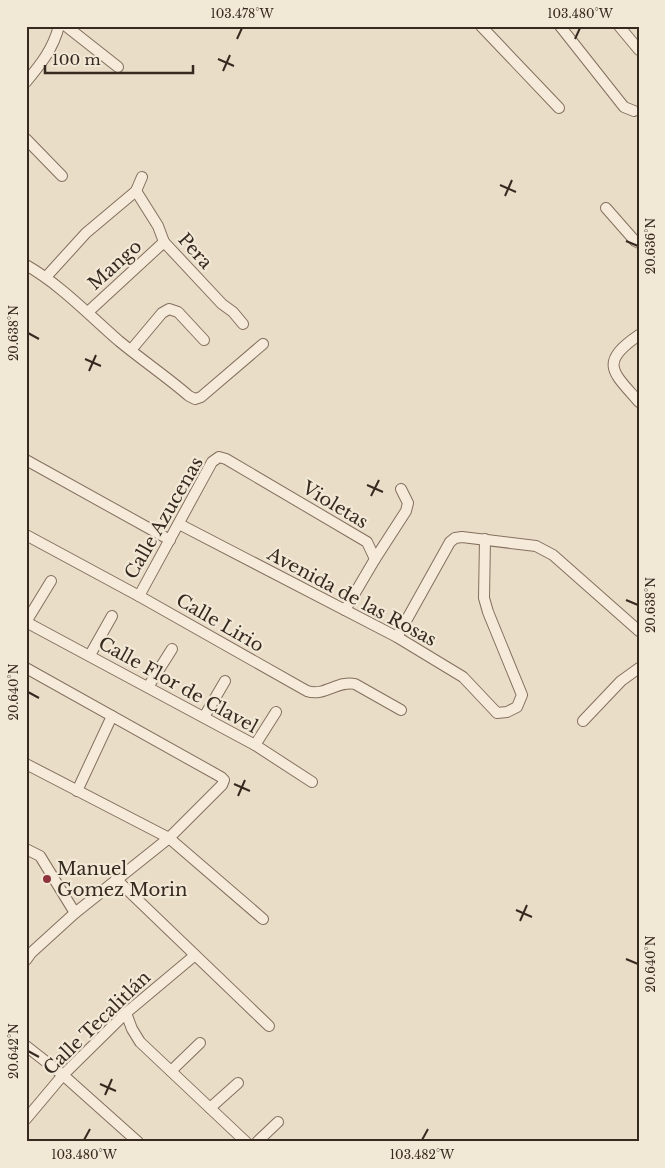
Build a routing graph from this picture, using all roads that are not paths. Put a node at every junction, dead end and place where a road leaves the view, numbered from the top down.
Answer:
1 (59, 26) edge
2 (66, 26) edge
3 (481, 26) edge
4 (560, 26) edge
5 (619, 26) edge
6 (639, 50) edge
7 (118, 67) dead end
8 (26, 82) edge
9 (559, 108) dead end
10 (634, 112) dead end
11 (26, 139) edge
12 (62, 176) dead end
13 (142, 177) dead end
14 (136, 191) junction
15 (606, 208) dead end
16 (164, 242) junction
17 (639, 243) edge
18 (26, 265) edge
19 (46, 277) junction
20 (88, 312) junction
21 (243, 324) dead end
22 (639, 335) edge
23 (204, 340) dead end
24 (263, 344) dead end
25 (131, 350) junction
26 (639, 402) edge
27 (219, 457) joint
28 (26, 460) edge
29 (401, 489) dead end
30 (180, 524) junction
31 (26, 535) edge
32 (485, 539) junction
33 (170, 540) junction
34 (375, 559) junction
35 (51, 581) dead end
36 (139, 596) junction
37 (345, 610) junction
38 (112, 616) dead end
39 (26, 622) edge
40 (639, 631) edge
41 (397, 637) junction
42 (172, 649) dead end
43 (90, 655) junction
44 (26, 668) edge
45 (639, 668) edge
46 (225, 681) dead end
47 (148, 687) junction
48 (401, 710) dead end
49 (276, 712) dead end
50 (112, 716) junction
51 (204, 718) junction
52 (583, 722) dead end
53 (255, 745) junction
54 (26, 764) edge
55 (312, 782) dead end
56 (77, 791) junction
57 (169, 838) junction
58 (26, 849) edge
59 (116, 879) junction
60 (74, 913) junction
61 (263, 919) dead end
62 (194, 956) junction
63 (26, 960) edge
64 (126, 1014) junction
65 (269, 1026) dead end
66 (200, 1043) dead end
67 (26, 1046) edge
68 (171, 1071) junction
69 (63, 1075) junction
70 (238, 1083) dead end
71 (210, 1108) junction
72 (26, 1118) edge
73 (278, 1122) dead end
74 (138, 1142) edge
75 (246, 1142) edge
76 (257, 1142) edge

1 - 8 street
2 - 7 street
3 - 9 street
4 - 10 street
5 - 6 street
11 - 12 street
13 - 14 street
14 - 16 street, Pera
14 - 19 street
15 - 17 street
16 - 20 street, Mango
16 - 21 street, Pera
18 - 19 street
19 - 20 street
20 - 25 street
22 - 26 street
23 - 25 street
24 - 25 street
27 - 30 street, Calle Azucenas
27 - 34 street, Violetas
28 - 33 street
29 - 34 street
30 - 33 street, Calle Azucenas
30 - 37 street, Avenida de las Rosas
31 - 36 street, Calle Lirio
32 - 40 street
32 - 41 street
32 - 41 street, Avenida de las Rosas
33 - 36 street, Calle Azucenas
34 - 37 street
35 - 39 street
36 - 48 street, Calle Lirio
37 - 41 street, Avenida de las Rosas
38 - 43 street
39 - 43 street, Calle Flor de Clavel
42 - 47 street
43 - 47 street, Calle Flor de Clavel
44 - 50 street
45 - 52 street
46 - 51 street
47 - 51 street, Calle Flor de Clavel
49 - 53 street
50 - 56 street
50 - 57 street
51 - 53 street, Calle Flor de Clavel
53 - 55 street, Calle Flor de Clavel
54 - 56 street
56 - 57 street
57 - 59 street
57 - 61 street
58 - 60 street
59 - 60 street
59 - 62 street
60 - 63 street
62 - 64 street, Calle Tecalitlán
62 - 65 street
64 - 68 street
64 - 69 street, Calle Tecalitlán
66 - 68 street
67 - 69 street
68 - 71 street
69 - 72 street, Calle Tecalitlán
69 - 74 street
70 - 71 street
71 - 75 street
73 - 76 street

